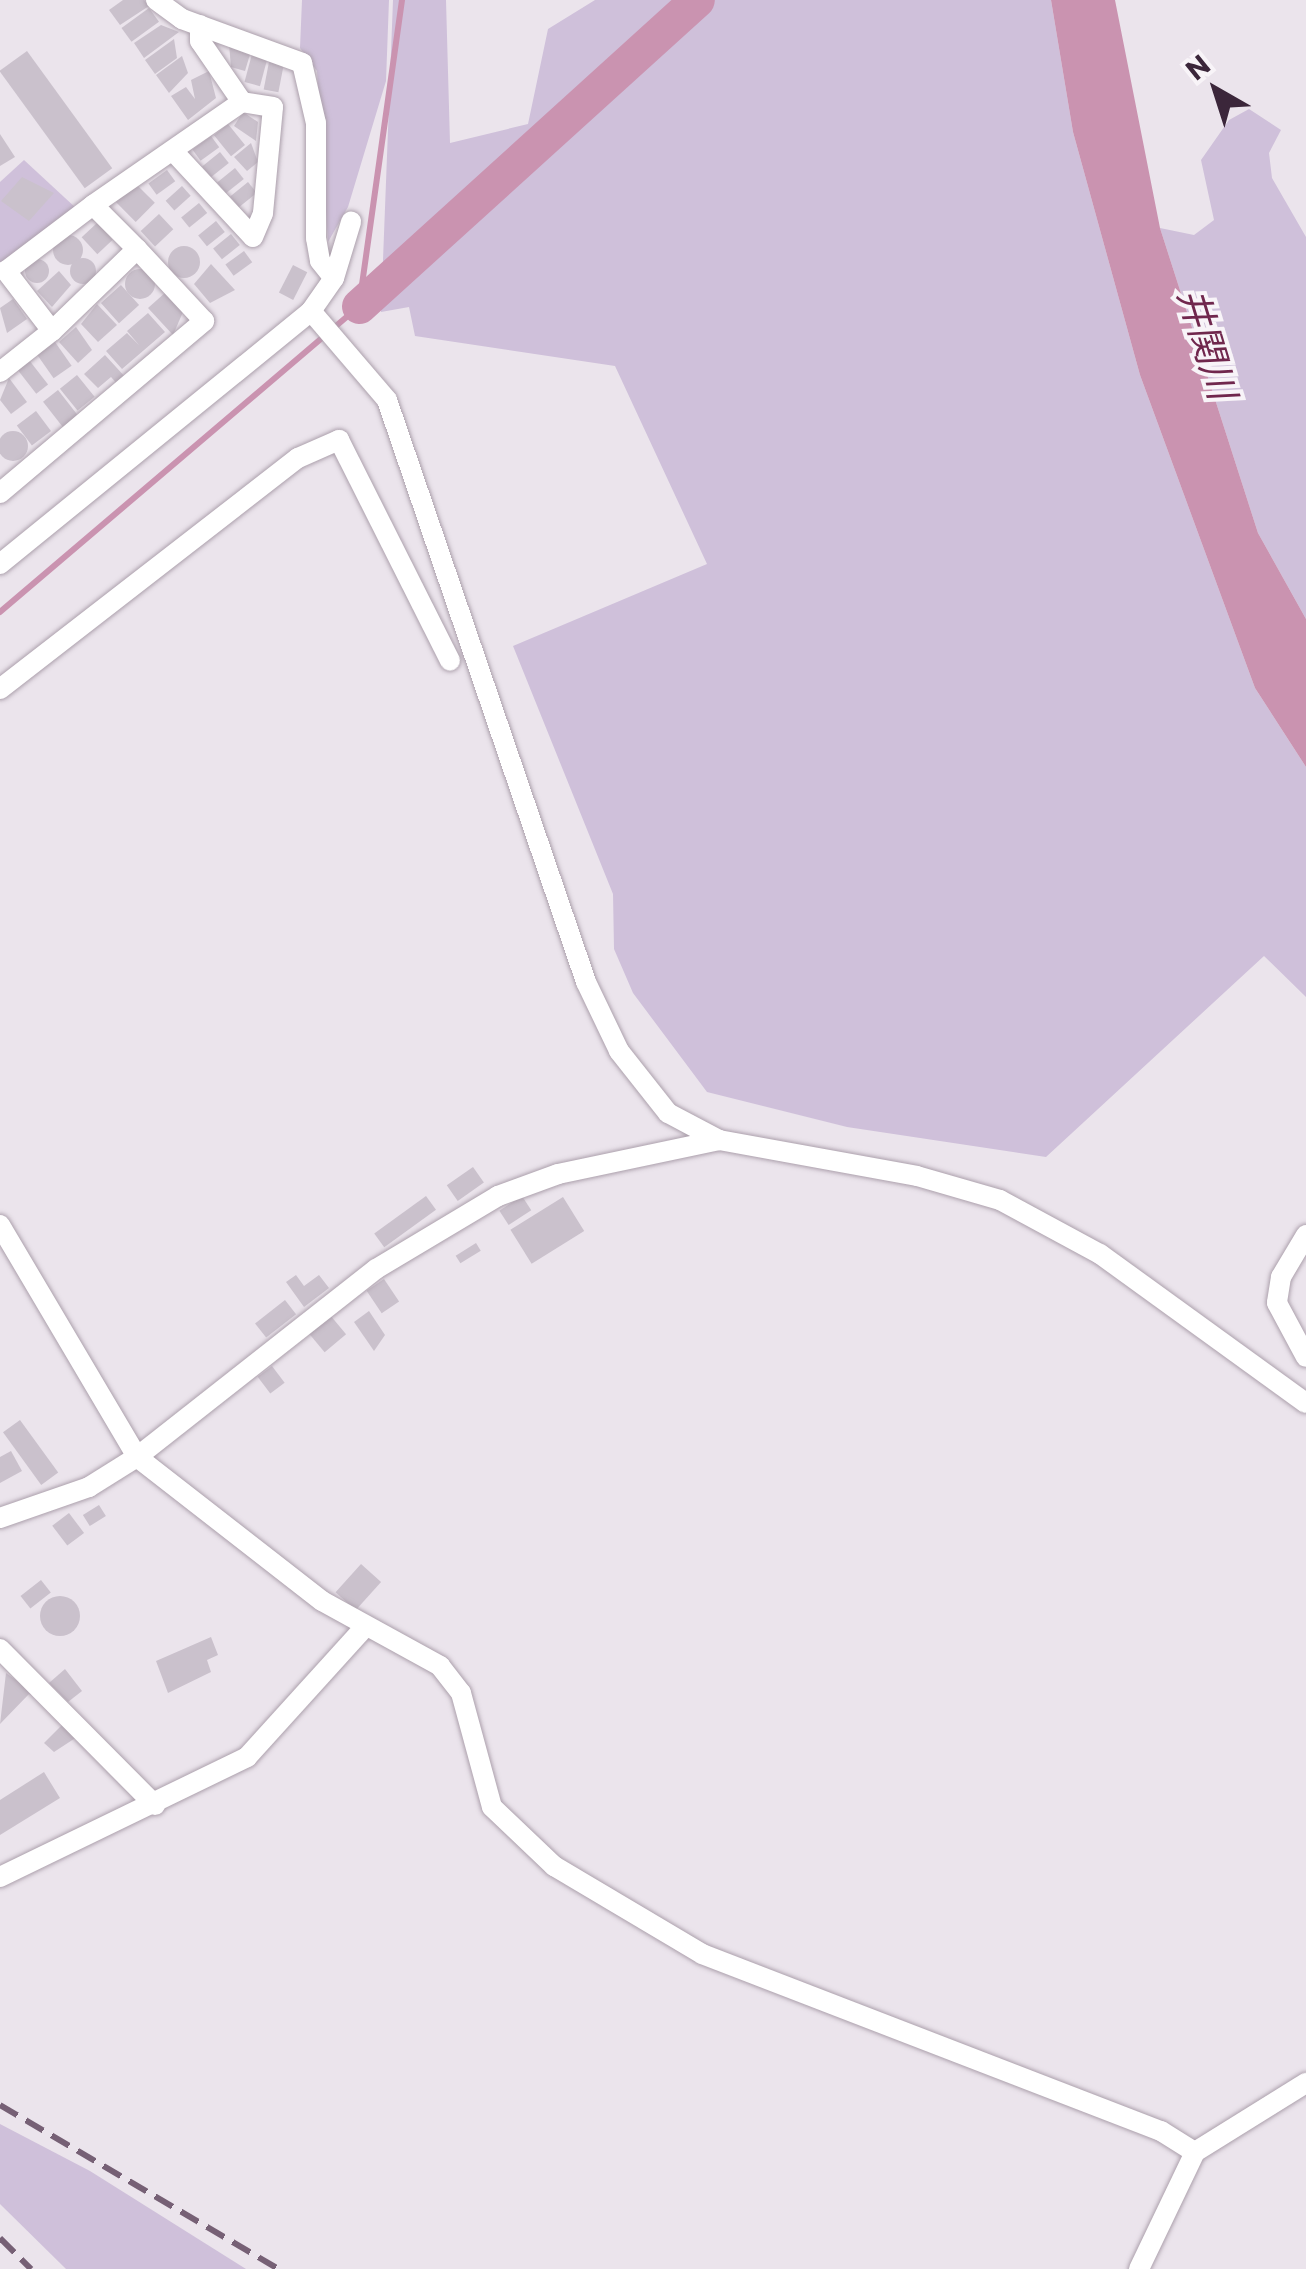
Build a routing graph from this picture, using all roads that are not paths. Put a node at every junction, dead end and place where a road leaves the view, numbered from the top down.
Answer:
1 (156, 0) edge
2 (200, 25) junction
3 (242, 102) junction
4 (173, 150) junction
5 (93, 205) junction
6 (350, 222) dead end
7 (136, 249) junction
8 (334, 278) junction
9 (312, 314) junction
10 (52, 331) junction
11 (0, 372) edge
12 (0, 493) edge
13 (0, 564) edge
14 (450, 662) dead end
15 (0, 689) edge
16 (719, 1140) junction
17 (0, 1224) edge
18 (1306, 1234) edge
19 (1306, 1358) edge
20 (1306, 1403) edge
21 (137, 1457) junction
22 (0, 1518) edge
23 (365, 1627) junction
24 (0, 1649) edge
25 (155, 1805) junction
26 (0, 1877) edge
27 (1306, 2083) edge
28 (1195, 2152) junction
29 (1139, 2269) edge

1 - 2 street
2 - 3 street
2 - 8 street
3 - 4 street
3 - 4 street
4 - 5 street
5 - 7 street
5 - 10 street
6 - 8 street
7 - 10 street
7 - 12 street
8 - 9 street
9 - 13 street
9 - 16 street
10 - 11 street
14 - 15 street
16 - 20 street
16 - 21 street
17 - 21 street
18 - 19 street
21 - 22 street
21 - 23 street
23 - 25 street
23 - 28 street
24 - 25 street
25 - 26 street
27 - 28 street
28 - 29 street

